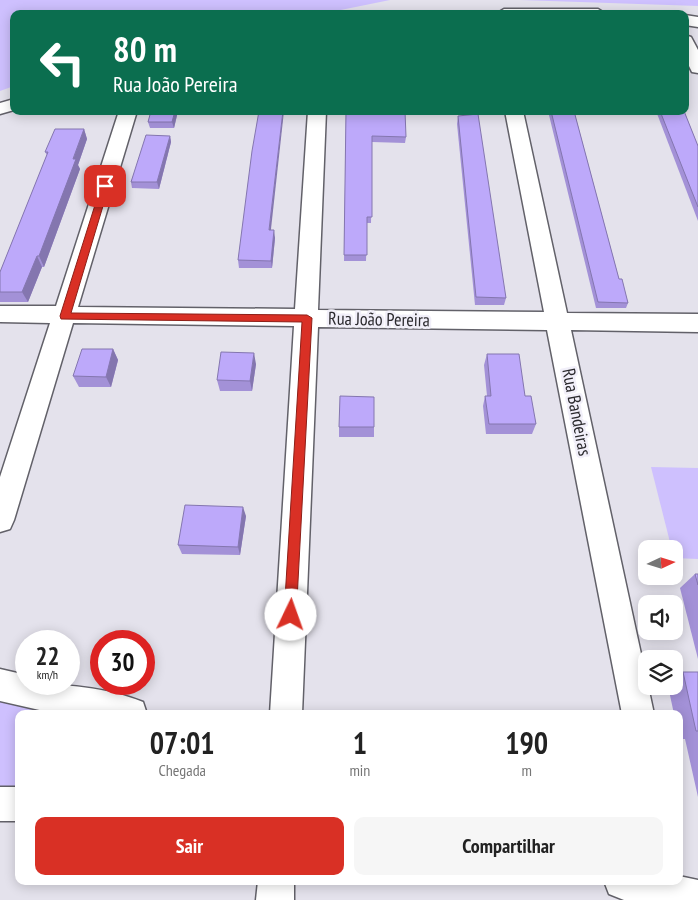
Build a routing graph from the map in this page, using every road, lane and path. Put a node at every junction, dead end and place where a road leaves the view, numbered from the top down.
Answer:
1 (689, 49) edge
2 (698, 68) edge
3 (127, 115) edge
4 (317, 115) edge
5 (515, 115) edge
6 (0, 314) edge
7 (65, 316) junction
8 (307, 318) junction
9 (559, 322) junction
10 (698, 323) edge
11 (0, 520) edge
12 (0, 685) edge
13 (113, 710) edge
14 (286, 710) edge
15 (637, 710) edge
16 (0, 804) edge
17 (15, 804) edge
18 (276, 885) edge
19 (640, 885) edge
20 (679, 894) edge
21 (275, 900) edge

1 - 2 street
3 - 7 street
4 - 8 street
5 - 9 street, Rua Bandeiras
6 - 7 street, Rua João Pereira
7 - 8 street, Rua João Pereira
7 - 11 street
8 - 9 street, Rua João Pereira
8 - 14 street
9 - 10 street, Rua João Pereira
9 - 15 street, Rua Bandeiras
12 - 13 street
16 - 17 street
18 - 21 street
19 - 20 street

